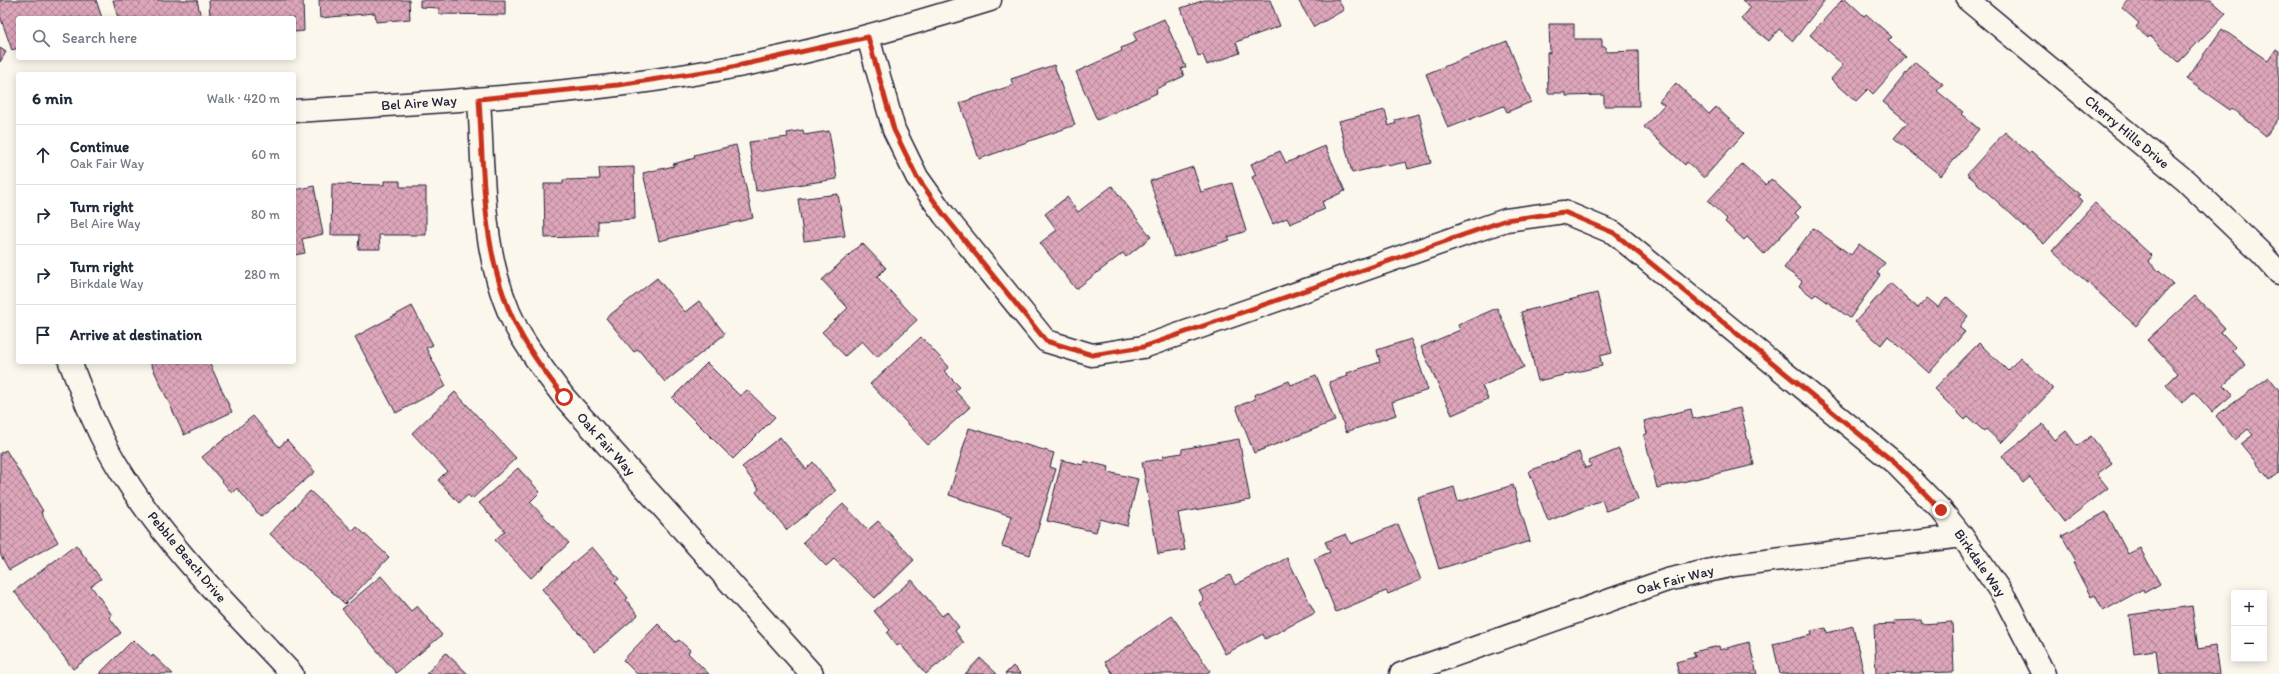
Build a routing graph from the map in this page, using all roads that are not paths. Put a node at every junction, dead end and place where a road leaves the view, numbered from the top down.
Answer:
1 (990, 0) edge
2 (1968, 0) edge
3 (868, 37) junction
4 (479, 99) junction
5 (296, 111) edge
6 (2279, 273) edge
7 (71, 364) edge
8 (1962, 536) junction
9 (292, 674) edge
10 (812, 674) edge
11 (1401, 674) edge
12 (2044, 674) edge

1 - 3 street, Bel Aire Way
2 - 6 street, Cherry Hills Drive
3 - 4 street, Bel Aire Way
3 - 8 street, Birkdale Way
4 - 5 street, Bel Aire Way
4 - 10 street, Oak Fair Way
7 - 9 street, Pebble Beach Drive
8 - 11 street, Oak Fair Way
8 - 12 street, Birkdale Way

